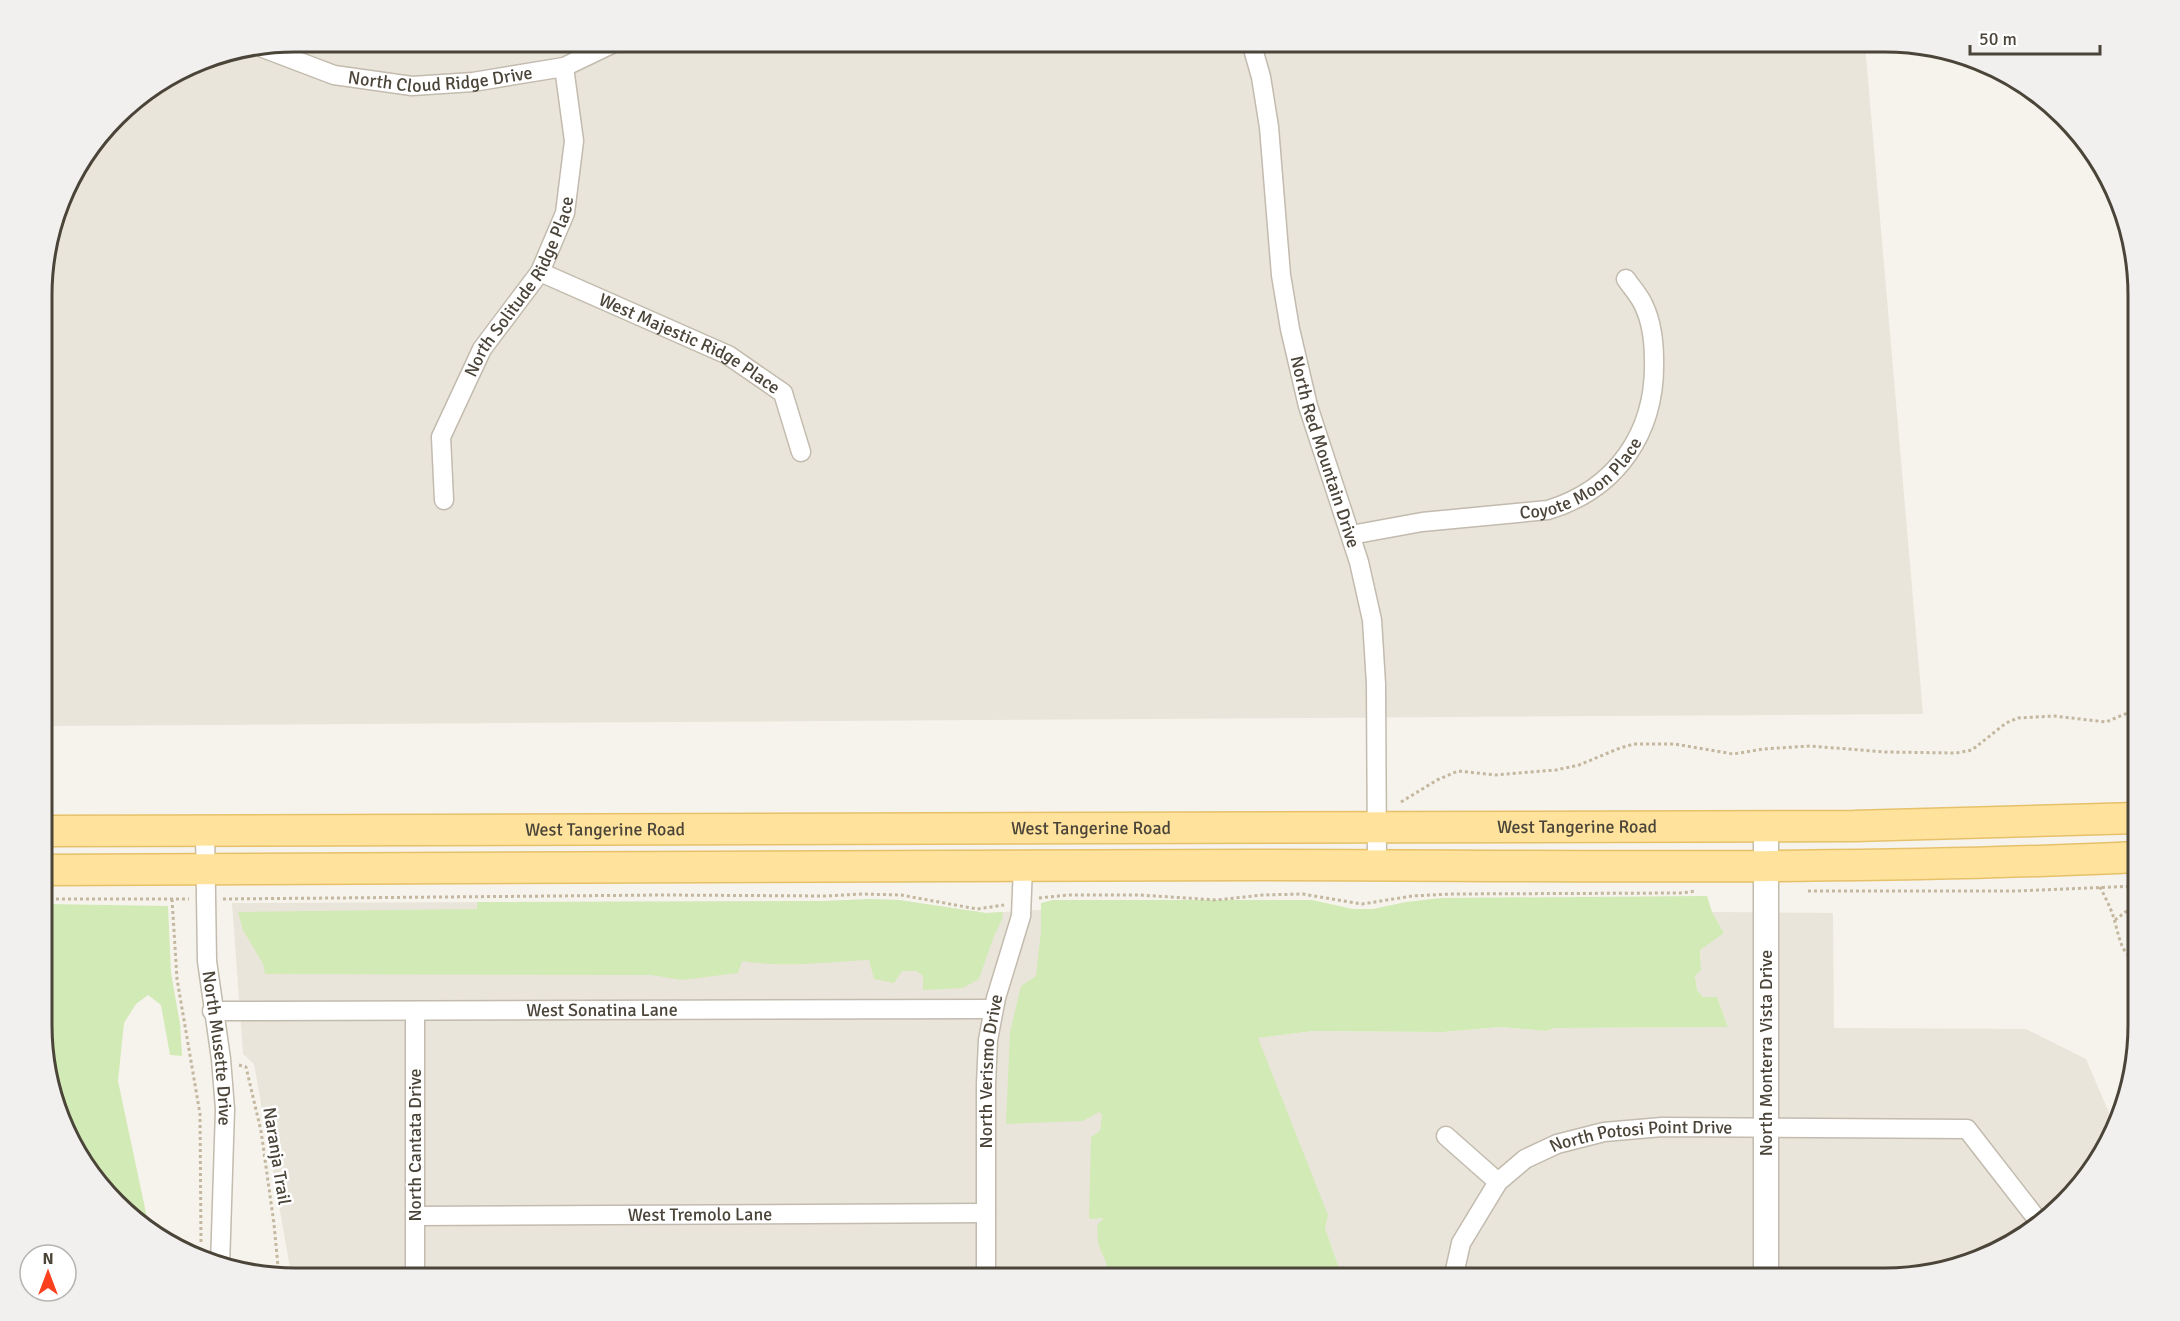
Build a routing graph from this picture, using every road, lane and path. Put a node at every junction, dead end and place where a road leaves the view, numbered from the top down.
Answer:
1 (595, 52) edge
2 (1254, 52) edge
3 (277, 53) edge
4 (564, 67) junction
5 (540, 272) junction
6 (1626, 279) dead end
7 (801, 452) dead end
8 (444, 500) dead end
9 (1351, 535) junction
10 (2127, 713) edge
11 (2127, 818) edge
12 (1378, 819) junction
13 (1766, 827) junction
14 (205, 830) junction
15 (52, 831) edge
16 (2127, 857) edge
17 (1377, 865) junction
18 (1023, 866) junction
19 (204, 869) junction
20 (52, 870) edge
21 (1767, 877) junction
22 (2127, 886) edge
23 (2100, 887) junction
24 (1703, 891) dead end
25 (1037, 898) dead end
26 (52, 899) edge
27 (172, 899) junction
28 (205, 899) junction
29 (1006, 905) dead end
30 (2127, 911) edge
31 (2115, 920) junction
32 (2127, 953) edge
33 (993, 1009) junction
34 (212, 1011) junction
35 (415, 1011) junction
36 (221, 1059) junction
37 (1766, 1127) junction
38 (1446, 1136) dead end
39 (1498, 1182) junction
40 (986, 1213) junction
41 (415, 1216) junction
42 (2034, 1216) edge
43 (201, 1248) dead end
44 (220, 1257) edge
45 (278, 1268) edge
46 (415, 1268) edge
47 (986, 1268) edge
48 (1455, 1268) edge
49 (1766, 1268) edge

1 - 4 street, North Cloud Ridge Drive
2 - 9 street, North Red Mountain Drive
3 - 4 street, North Cloud Ridge Drive
4 - 5 street, North Solitude Ridge Place
5 - 7 street, West Majestic Ridge Place
5 - 8 street, North Solitude Ridge Place
6 - 9 street, Coyote Moon Place
9 - 12 street, North Red Mountain Drive
10 - 12 path
11 - 13 main road, West Tangerine Road
12 - 13 main road, West Tangerine Road
12 - 14 main road, West Tangerine Road
12 - 17 street, North Red Mountain Drive
13 - 21 street, North Monterra Vista Drive
14 - 15 main road, West Tangerine Road
14 - 19 street, North Musette Drive
16 - 21 main road
17 - 18 main road
17 - 21 main road
18 - 19 main road
18 - 33 street, North Verismo Drive
19 - 20 main road
19 - 28 street, North Musette Drive
21 - 23 path
21 - 37 street, North Monterra Vista Drive
22 - 23 path
23 - 31 path
24 - 25 path
26 - 27 path
27 - 28 path
27 - 43 path
28 - 29 path
28 - 34 street, North Musette Drive
30 - 31 path
31 - 32 path
33 - 35 street, West Sonatina Lane
33 - 40 street, North Verismo Drive
34 - 35 street, West Sonatina Lane
34 - 36 street, North Musette Drive
35 - 41 street, North Cantata Drive
36 - 44 street, North Musette Drive
36 - 45 path, Naranja Trail
37 - 39 street, North Potosi Point Drive
37 - 42 street, North Potosi Point Drive
37 - 49 street, North Monterra Vista Drive
38 - 39 street
39 - 48 street, North Potosi Point Drive
40 - 41 street, West Tremolo Lane
40 - 47 street, North Verismo Drive
41 - 46 street, North Cantata Drive

